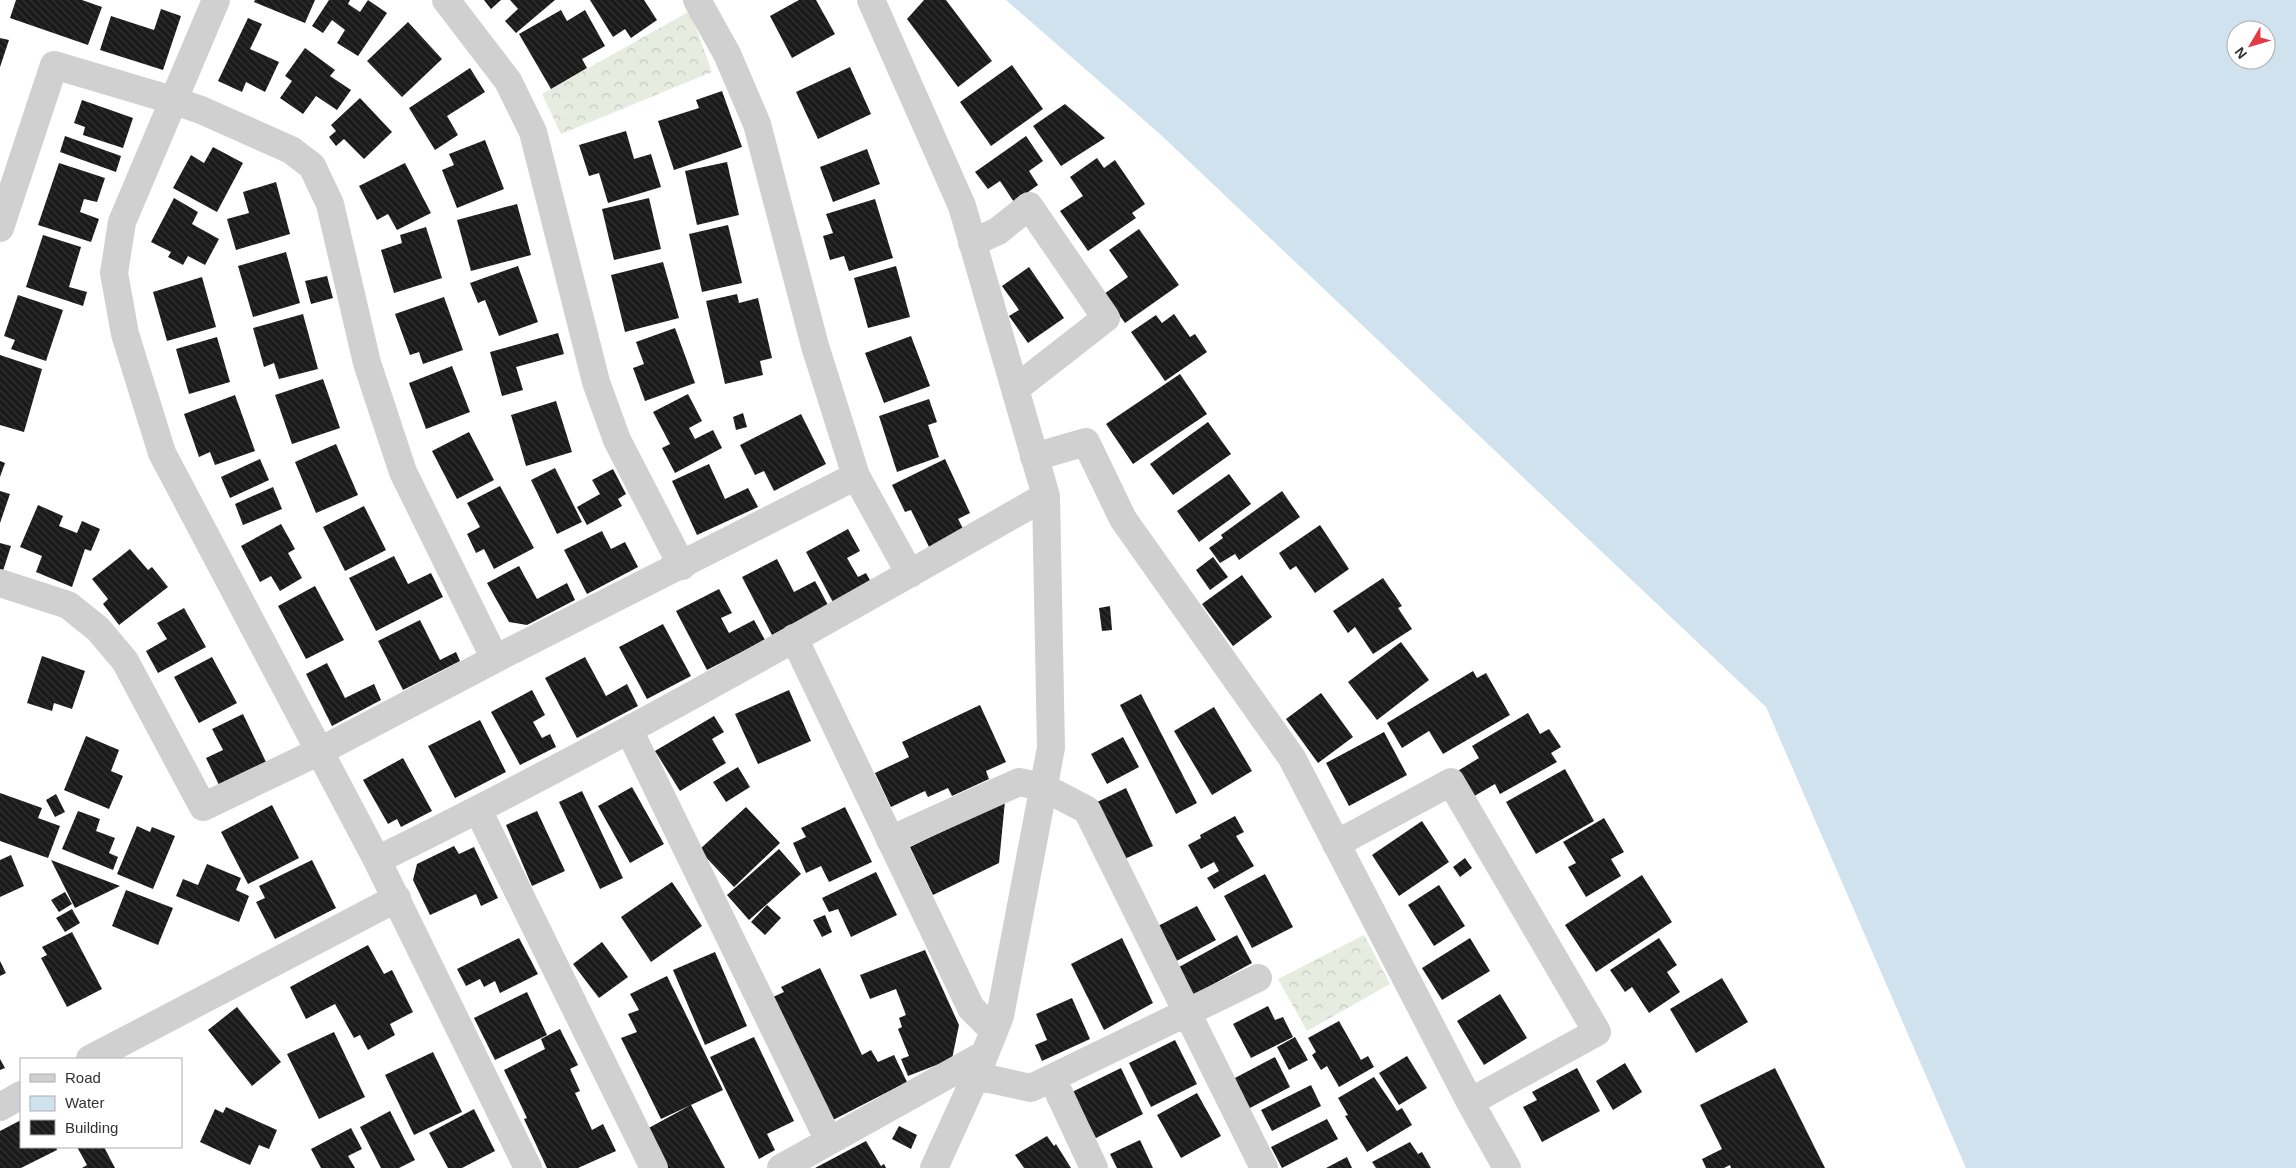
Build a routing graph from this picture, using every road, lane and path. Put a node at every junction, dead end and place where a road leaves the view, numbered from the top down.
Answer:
1 (216, 0) edge
2 (446, 0) edge
3 (697, 0) edge
4 (871, 0) edge
5 (172, 100) junction
6 (0, 228) edge
7 (972, 243) junction
8 (1015, 389) junction
9 (1034, 457) junction
10 (856, 476) junction
11 (1046, 496) junction
12 (682, 566) junction
13 (910, 574) junction
14 (0, 583) edge
15 (794, 638) junction
16 (495, 659) junction
17 (629, 730) junction
18 (320, 751) junction
19 (1044, 787) junction
20 (478, 810) junction
21 (890, 840) junction
22 (1336, 844) junction
23 (377, 860) junction
24 (397, 898) junction
25 (1258, 978) dead end
26 (1187, 1014) junction
27 (985, 1053) junction
28 (92, 1058) edge
29 (1052, 1078) junction
30 (20, 1096) edge
31 (1470, 1102) junction
32 (0, 1107) edge
33 (829, 1141) junction
34 (526, 1167) edge
35 (654, 1168) edge
36 (781, 1168) edge
37 (934, 1168) edge
38 (1094, 1168) edge
39 (1264, 1168) edge
40 (1507, 1168) edge

1 - 5 street
2 - 12 street
3 - 10 street
4 - 7 street
5 - 6 street
5 - 16 street
5 - 18 street
7 - 8 street
7 - 8 street
8 - 9 street
9 - 11 street
9 - 22 street
10 - 12 street
10 - 13 street
11 - 13 street
11 - 19 street
12 - 16 street
13 - 15 street
14 - 18 street
15 - 17 street
15 - 21 street
16 - 18 street
17 - 20 street
17 - 33 street
18 - 23 street
19 - 21 street
19 - 26 street
19 - 27 street
20 - 23 street
20 - 35 street
21 - 27 street
22 - 31 street
22 - 31 street
23 - 24 street
24 - 28 street
24 - 34 street
25 - 26 street
26 - 29 street
26 - 39 street
27 - 29 street
27 - 33 street
27 - 37 street
29 - 38 street
30 - 32 street
31 - 40 street
33 - 36 street

